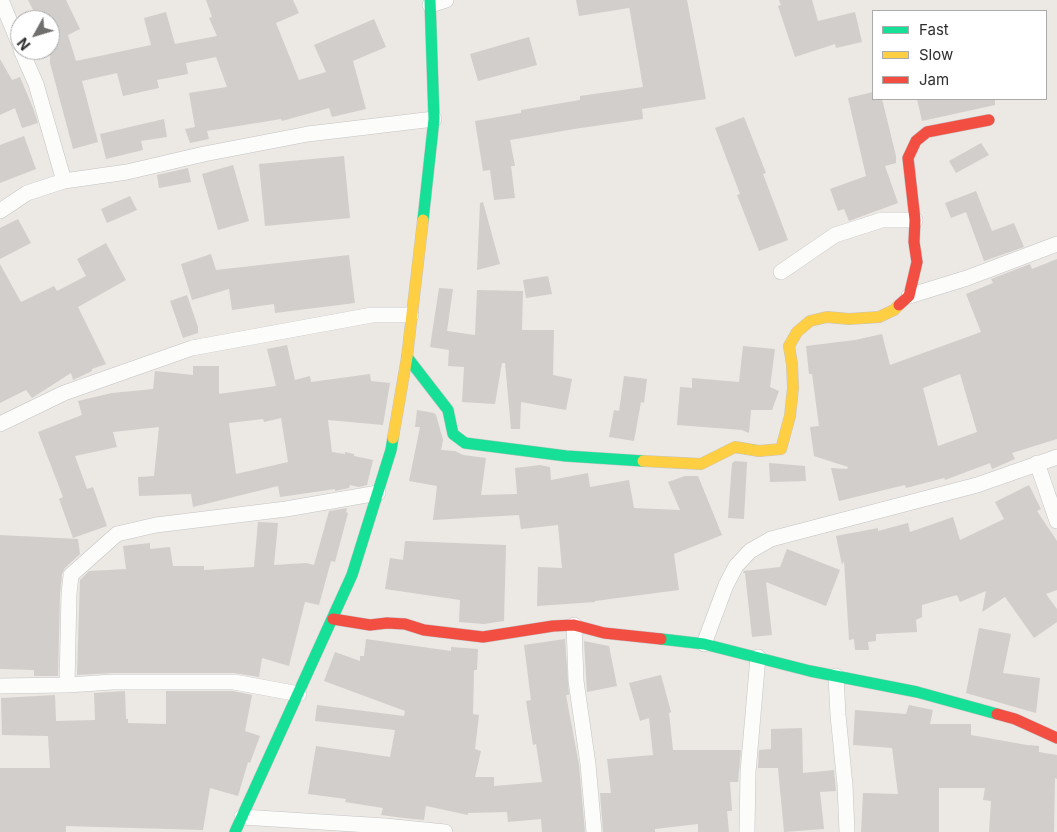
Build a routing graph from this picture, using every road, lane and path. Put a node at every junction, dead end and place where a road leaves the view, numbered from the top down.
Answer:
1 (1, 0) edge
2 (446, 0) edge
3 (430, 3) edge
4 (10, 22) edge
5 (26, 60) edge
6 (434, 119) junction
7 (989, 120) dead end
8 (64, 181) junction
9 (0, 211) edge
10 (915, 220) junction
11 (1057, 244) edge
12 (781, 272) dead end
13 (909, 296) junction
14 (411, 315) junction
15 (407, 357) junction
16 (0, 424) edge
17 (1057, 457) edge
18 (1037, 463) junction
19 (378, 493) junction
20 (1057, 522) edge
21 (333, 618) junction
22 (574, 625) junction
23 (704, 644) junction
24 (758, 657) junction
25 (836, 676) junction
26 (67, 685) junction
27 (0, 686) edge
28 (299, 694) junction
29 (1054, 733) edge
30 (242, 816) junction
31 (235, 832) edge
32 (445, 832) edge
33 (594, 832) edge
34 (747, 832) edge
35 (847, 832) edge

1 - 4 street
2 - 3 street
3 - 6 street
5 - 8 street
6 - 8 street
6 - 14 street
7 - 10 street
8 - 9 street
10 - 12 street
10 - 13 street
11 - 13 street
13 - 15 street
14 - 15 street
14 - 16 street
15 - 19 street
17 - 18 street
18 - 20 street
18 - 23 street
19 - 21 street
19 - 26 street
21 - 22 street
21 - 28 street
22 - 23 street
22 - 33 street
23 - 24 street
24 - 25 street
24 - 34 street
25 - 29 street
25 - 35 street
26 - 27 street
26 - 28 street
28 - 30 street
30 - 31 street
30 - 32 street

